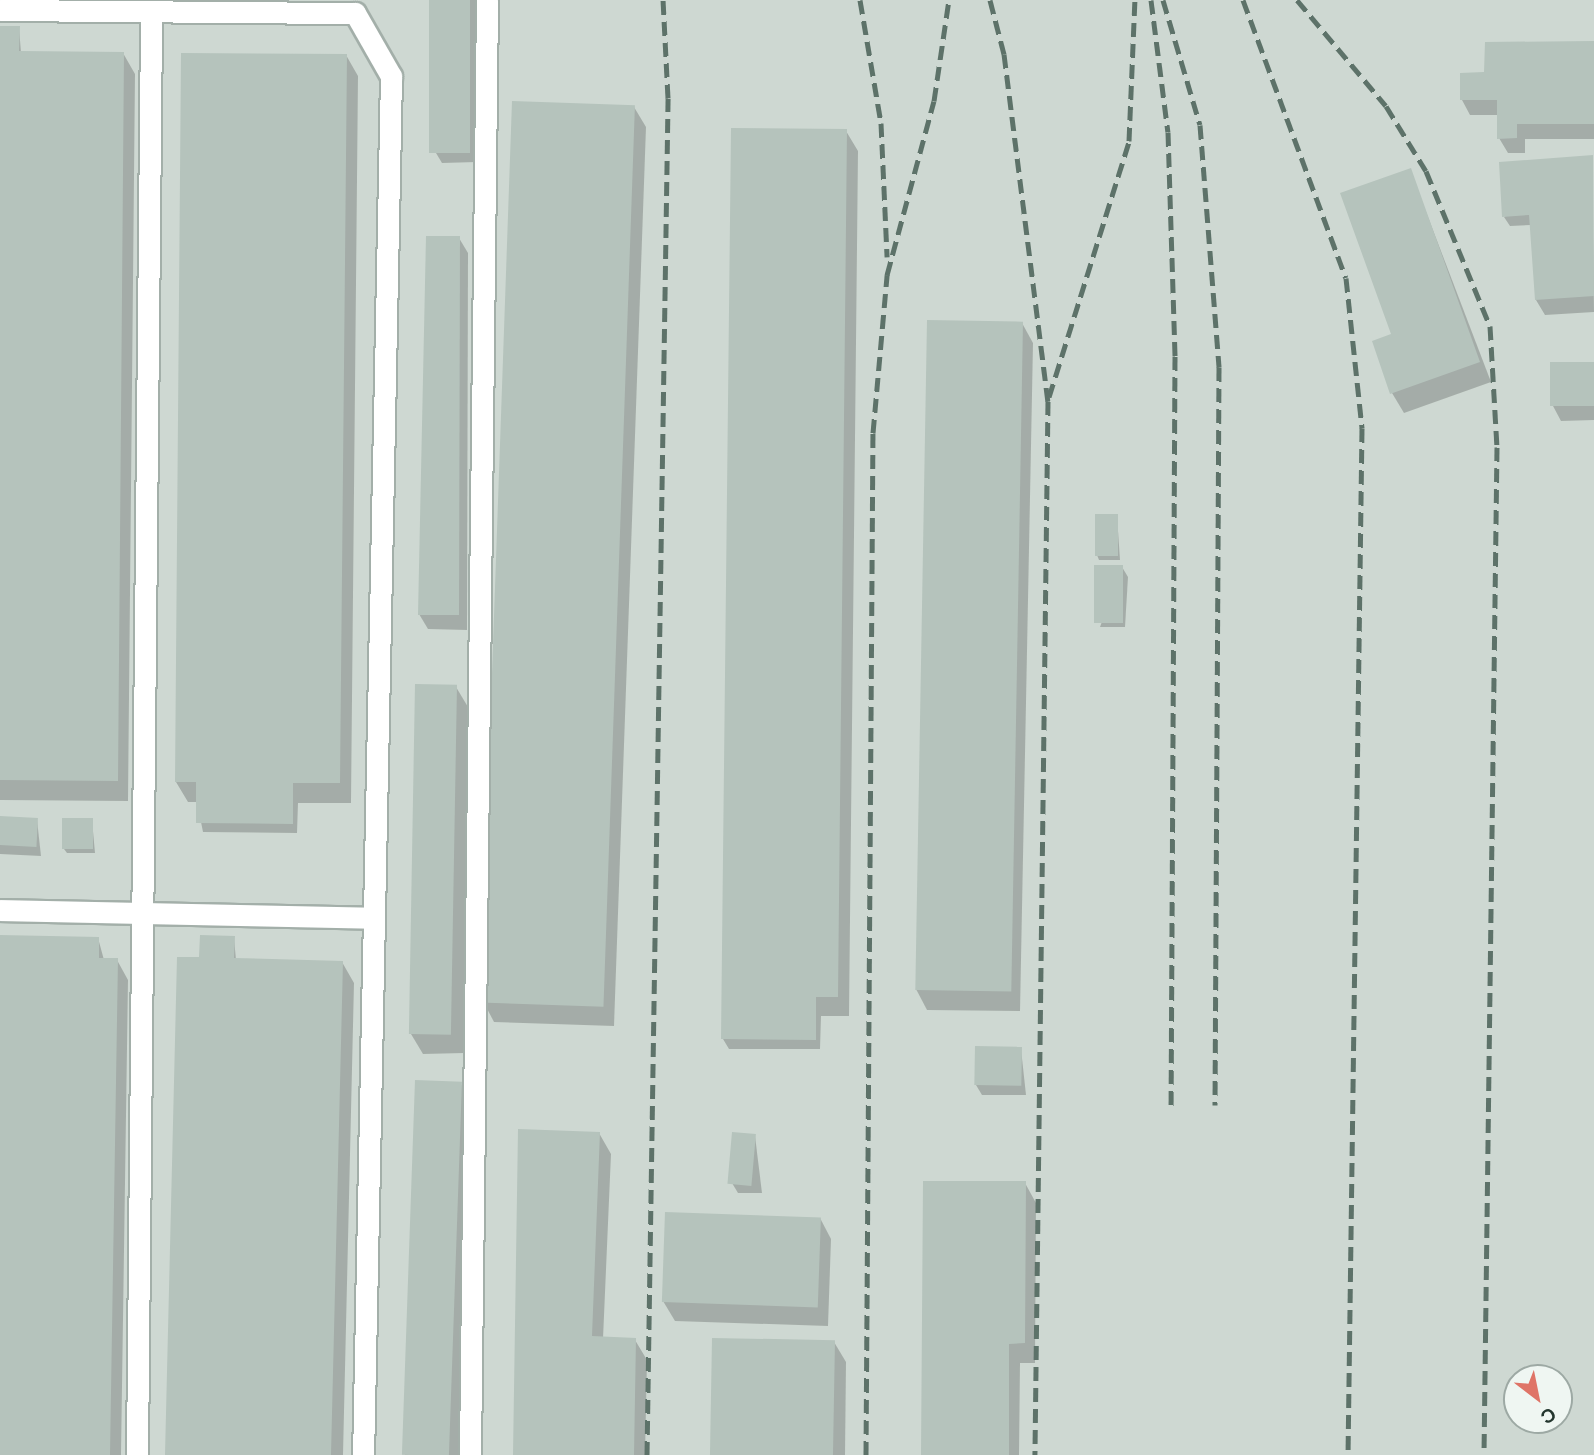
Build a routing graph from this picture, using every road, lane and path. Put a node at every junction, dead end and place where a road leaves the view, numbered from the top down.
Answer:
1 (487, 0) edge
2 (99, 6) edge
3 (232, 6) edge
4 (0, 10) edge
5 (151, 11) junction
6 (0, 910) edge
7 (142, 913) junction
8 (374, 918) junction
9 (137, 1455) edge
10 (363, 1455) edge
11 (470, 1455) edge

1 - 11 lane
2 - 4 lane
2 - 5 lane
3 - 5 lane
3 - 8 lane
5 - 7 lane
6 - 7 lane
7 - 8 lane
7 - 9 lane
8 - 10 lane

